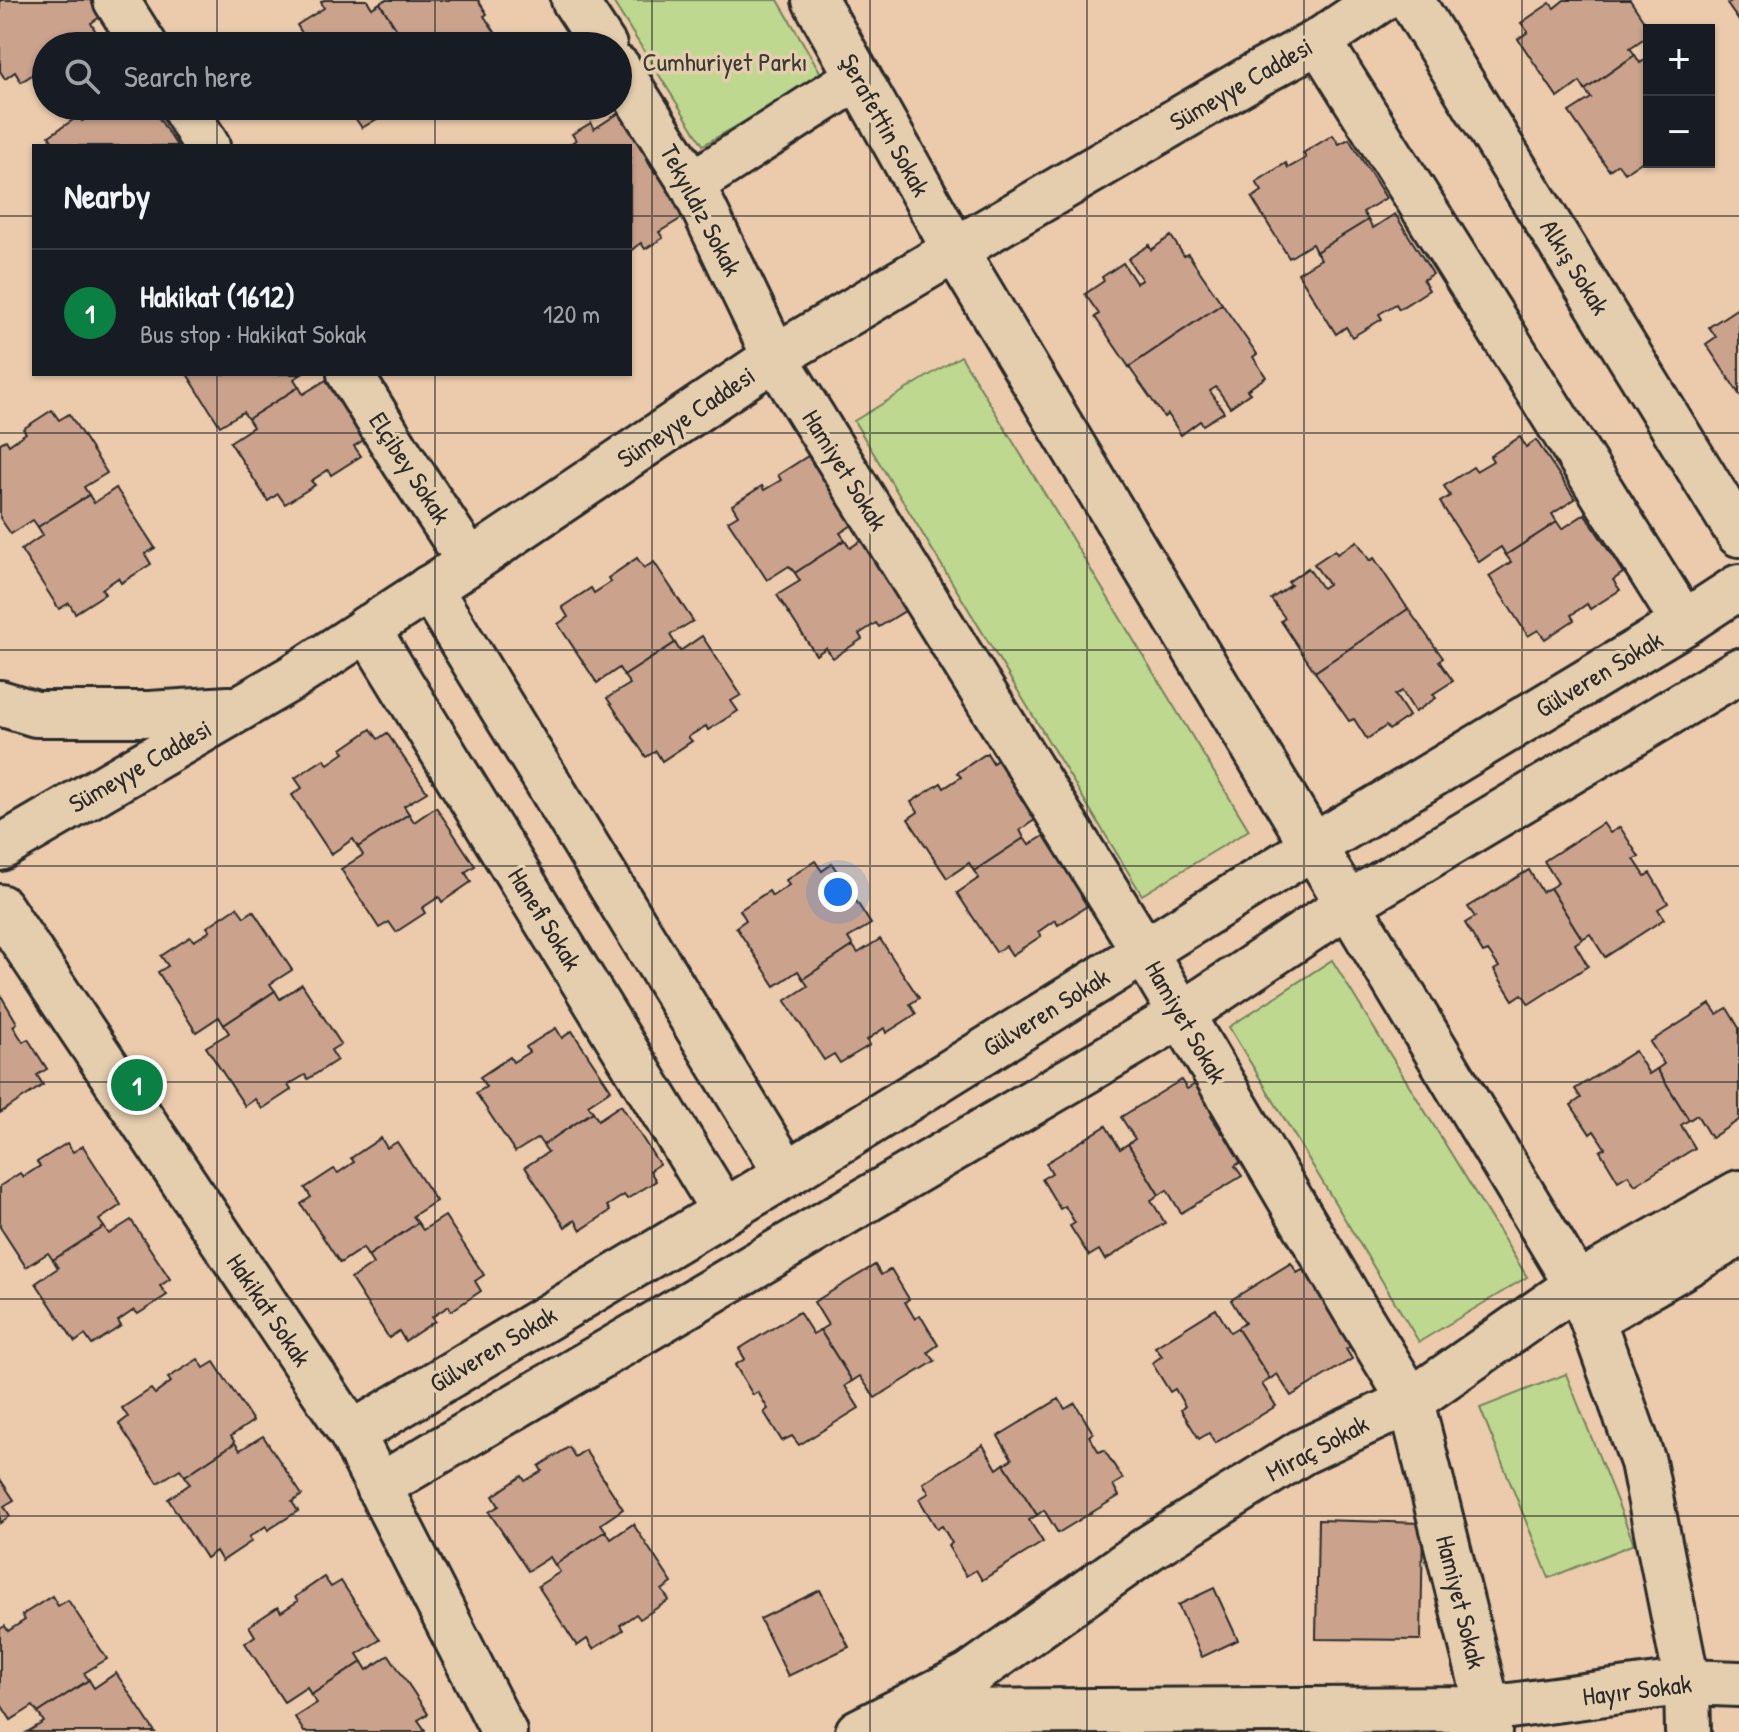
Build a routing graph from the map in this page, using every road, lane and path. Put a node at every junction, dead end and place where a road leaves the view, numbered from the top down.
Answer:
1 (116, 0) edge
2 (574, 0) edge
3 (815, 0) edge
4 (1380, 0) edge
5 (1411, 0) edge
6 (136, 32) edge
7 (595, 32) edge
8 (1319, 41) junction
9 (858, 77) junction
10 (632, 90) edge
11 (191, 120) edge
12 (206, 144) edge
13 (692, 184) junction
14 (955, 250) junction
15 (775, 357) junction
16 (351, 376) edge
17 (1739, 534) edge
18 (470, 562) junction
19 (429, 588) junction
20 (1734, 598) edge
21 (1684, 623) junction
22 (367, 628) junction
23 (1739, 671) edge
24 (0, 703) edge
25 (239, 708) junction
26 (1314, 846) junction
27 (0, 848) edge
28 (1348, 904) junction
29 (0, 907) edge
30 (1144, 951) junction
31 (1181, 1015) junction
32 (787, 1174) junction
33 (1739, 1193) edge
34 (724, 1211) junction
35 (1739, 1234) edge
36 (1585, 1302) junction
37 (1411, 1401) junction
38 (352, 1434) junction
39 (378, 1487) junction
40 (1687, 1682) junction
41 (1739, 1684) edge
42 (900, 1712) junction
43 (1488, 1720) edge
44 (504, 1732) edge
45 (858, 1732) edge
46 (1688, 1732) edge

1 - 6 street
2 - 7 street
3 - 9 street, Şerafettin Sokak
4 - 8 street, Sümeyye Caddesi
5 - 17 street, Alkış Sokak
8 - 14 street, Sümeyye Caddesi
8 - 21 street
9 - 13 street
9 - 14 street, Şerafettin Sokak
10 - 13 street, Tekyıldız Sokak
11 - 12 street
13 - 15 street, Tekyıldız Sokak
14 - 15 street, Sümeyye Caddesi
14 - 26 street, Şerafettin Sokak
15 - 18 street, Sümeyye Caddesi
15 - 30 street, Hamiyet Sokak
16 - 18 street, Elçibey Sokak
18 - 19 street, Sümeyye Caddesi
19 - 22 street, Sümeyye Caddesi
19 - 32 street
20 - 21 street, Gülveren Sokak
21 - 26 street, Gülveren Sokak
22 - 25 street, Sümeyye Caddesi
22 - 34 street, Hanefi Sokak
23 - 28 street
24 - 25 street
25 - 27 street, Sümeyye Caddesi
26 - 28 street, Şerafettin Sokak
26 - 30 street, Gülveren Sokak
28 - 31 street
28 - 36 street, Şerafettin Sokak
29 - 38 street, Hakikat Sokak
30 - 31 street, Hamiyet Sokak
30 - 32 street, Gülveren Sokak
31 - 37 street, Hamiyet Sokak
31 - 39 street
32 - 34 street, Gülveren Sokak
33 - 36 street, Miraç Sokak
34 - 38 street, Gülveren Sokak
35 - 36 street
36 - 37 street, Miraç Sokak
36 - 40 street, Şerafettin Sokak
37 - 42 street, Miraç Sokak
37 - 43 street, Hamiyet Sokak
38 - 39 street, Hakikat Sokak
39 - 44 street, Hakikat Sokak
40 - 41 street, Hayır Sokak
40 - 43 street, Hayır Sokak
40 - 46 street, Şerafettin Sokak
42 - 43 street, Miraç Sokak
42 - 45 street, Miraç Sokak

